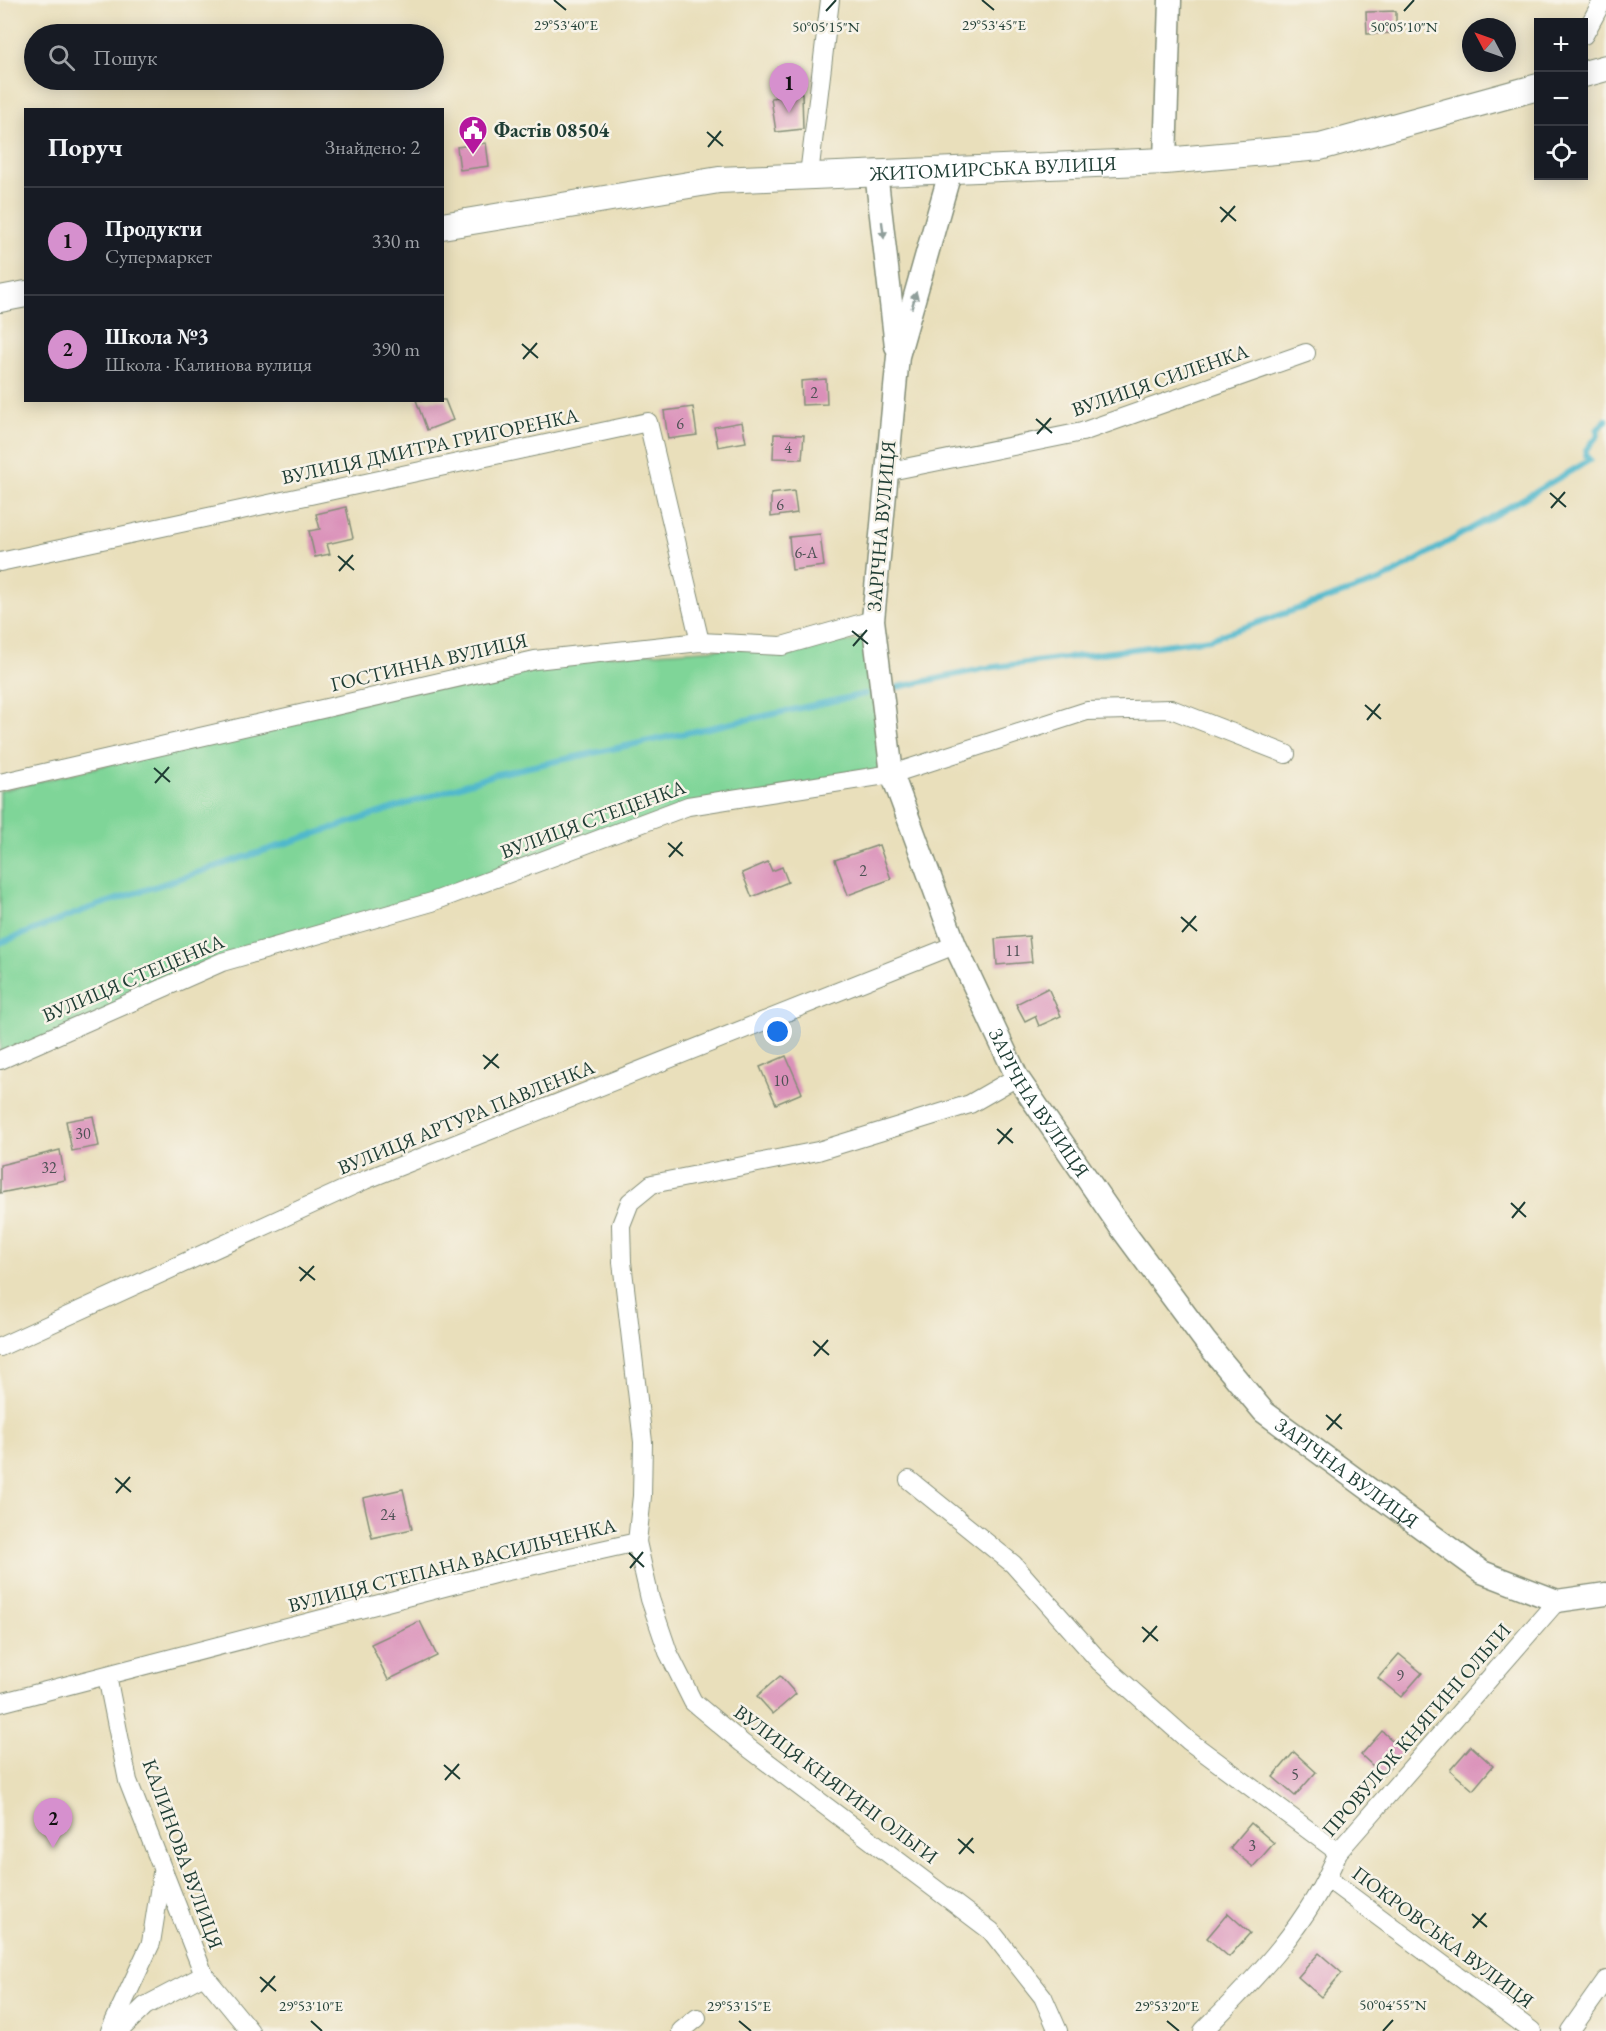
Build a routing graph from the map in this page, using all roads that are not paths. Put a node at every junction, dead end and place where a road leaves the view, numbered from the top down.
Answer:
1 (830, 0) edge
2 (1170, 0) edge
3 (1604, 0) edge
4 (1588, 27) edge
5 (1606, 68) edge
6 (1588, 73) edge
7 (1534, 88) edge
8 (1165, 161) junction
9 (951, 169) junction
10 (876, 172) junction
11 (809, 175) junction
12 (444, 226) edge
13 (24, 294) edge
14 (0, 299) edge
15 (1306, 353) dead end
16 (898, 356) junction
17 (885, 472) junction
18 (0, 562) edge
19 (873, 620) junction
20 (700, 642) junction
21 (1286, 754) dead end
22 (892, 774) junction
23 (0, 783) edge
24 (955, 945) junction
25 (0, 1060) edge
26 (1017, 1077) junction
27 (0, 1347) edge
28 (909, 1480) dead end
29 (637, 1542) junction
30 (1606, 1594) edge
31 (1557, 1601) junction
32 (107, 1676) junction
33 (0, 1703) edge
34 (1338, 1852) junction
35 (163, 1871) junction
36 (1328, 1879) junction
37 (204, 1975) junction
38 (1606, 1980) edge
39 (697, 2018) dead end
40 (110, 2031) edge
41 (119, 2031) edge
42 (250, 2031) edge
43 (681, 2031) edge
44 (1058, 2031) edge
45 (1203, 2031) edge
46 (1532, 2031) edge
47 (1569, 2031) edge

1 - 11 street
2 - 8 street
3 - 4 street
5 - 6 main road
7 - 8 main road, ЖИТОМИРСЬКА ВУЛИЦЯ
8 - 9 main road, ЖИТОМИРСЬКА ВУЛИЦЯ
9 - 10 main road, ЖИТОМИРСЬКА ВУЛИЦЯ
16 -> 9 street, ЗАРІЧНА ВУЛИЦЯ
10 - 11 main road, ЖИТОМИРСЬКА ВУЛИЦЯ
10 -> 16 street, ЗАРІЧНА ВУЛИЦЯ
11 - 12 main road, ЖИТОМИРСЬКА ВУЛИЦЯ
13 - 14 main road
15 - 17 street, ВУЛИЦЯ СИЛЕНКА
16 - 17 street, ЗАРІЧНА ВУЛИЦЯ
17 - 19 street, ЗАРІЧНА ВУЛИЦЯ
18 - 20 street, ВУЛИЦЯ ДМИТРА ГРИГОРЕНКА
19 - 20 street, ГОСТИННА ВУЛИЦЯ
19 - 22 street, ЗАРІЧНА ВУЛИЦЯ
20 - 23 street, ГОСТИННА ВУЛИЦЯ
21 - 22 street, ВУЛИЦЯ СТЕЦЕНКА
22 - 24 street, ЗАРІЧНА ВУЛИЦЯ
22 - 25 street, ВУЛИЦЯ СТЕЦЕНКА
24 - 26 street, ЗАРІЧНА ВУЛИЦЯ
24 - 27 street, ВУЛИЦЯ АРТУРА ПАВЛЕНКА
26 - 29 street, ВУЛИЦЯ СТЕПАНА ВАСИЛЬЧЕНКА
26 - 31 street, ЗАРІЧНА ВУЛИЦЯ
28 - 34 street
29 - 32 street, ВУЛИЦЯ СТЕПАНА ВАСИЛЬЧЕНКА
29 - 44 street, ВУЛИЦЯ КНЯГИНІ ОЛЬГИ
30 - 31 street, ЗАРІЧНА ВУЛИЦЯ
31 - 34 street, ПРОВУЛОК КНЯГИНІ ОЛЬГИ
32 - 33 street, ВУЛИЦЯ СТЕПАНА ВАСИЛЬЧЕНКА
32 - 35 street, КАЛИНОВА ВУЛИЦЯ
34 - 36 street, ПРОВУЛОК КНЯГИНІ ОЛЬГИ
35 - 37 street, КАЛИНОВА ВУЛИЦЯ
35 - 40 street
36 - 45 street, ПРОВУЛОК КНЯГИНІ ОЛЬГИ
36 - 46 street, ПОКРОВСЬКА ВУЛИЦЯ
37 - 41 street, КАЛИНОВА ВУЛИЦЯ
37 - 42 street, КАЛИНОВА ВУЛИЦЯ
38 - 47 street
39 - 43 street

